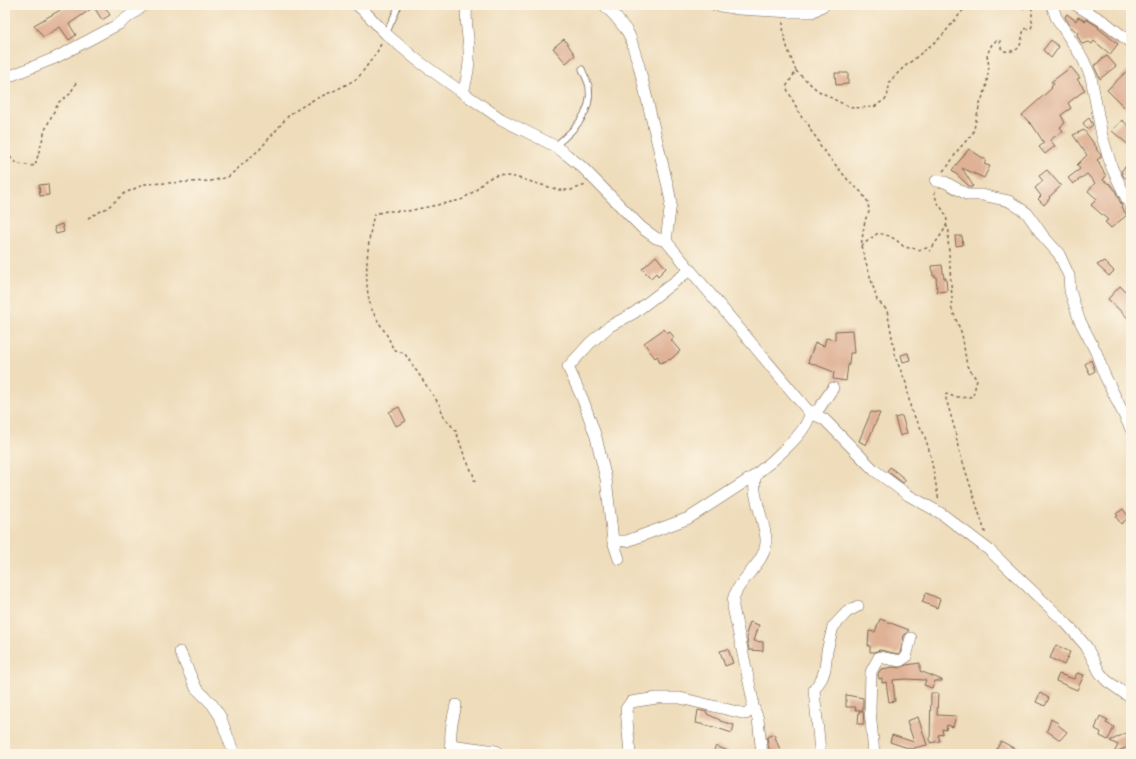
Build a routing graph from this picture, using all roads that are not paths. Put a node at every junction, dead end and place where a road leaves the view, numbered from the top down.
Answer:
1 (144, 5) edge
2 (357, 5) edge
3 (399, 5) edge
4 (467, 5) edge
5 (604, 5) edge
6 (715, 5) edge
7 (824, 5) edge
8 (1052, 5) edge
9 (1076, 5) edge
10 (386, 34) junction
11 (1131, 43) edge
12 (582, 70) dead end
13 (5, 78) edge
14 (463, 93) junction
15 (555, 146) junction
16 (936, 181) road end
17 (1126, 187) edge
18 (1131, 208) edge
19 (666, 241) junction
20 (690, 270) junction
21 (833, 388) dead end
22 (810, 413) junction
23 (1131, 429) edge
24 (757, 474) junction
25 (613, 541) junction
26 (619, 559) dead end
27 (858, 606) dead end
28 (910, 638) dead end
29 (180, 652) dead end
30 (1131, 698) edge
31 (456, 705) dead end
32 (753, 706) junction
33 (452, 750) edge
34 (496, 751) dead end
35 (234, 754) edge
36 (630, 754) edge
37 (762, 754) edge
38 (821, 754) edge
39 (874, 754) edge

1 - 13 street
2 - 10 street
3 - 10 lane
4 - 14 street
5 - 19 street
6 - 7 street
8 - 17 street
9 - 11 street
10 - 14 street
12 - 15 lane
14 - 15 street
15 - 19 street
16 - 23 street
17 - 18 street
19 - 20 street
20 - 22 street
20 - 25 street
21 - 22 street
22 - 24 street
22 - 30 street
24 - 25 street
24 - 32 street
25 - 26 street
27 - 38 street
28 - 39 street
29 - 35 street
31 - 33 street
32 - 36 street
32 - 37 street
33 - 34 street

